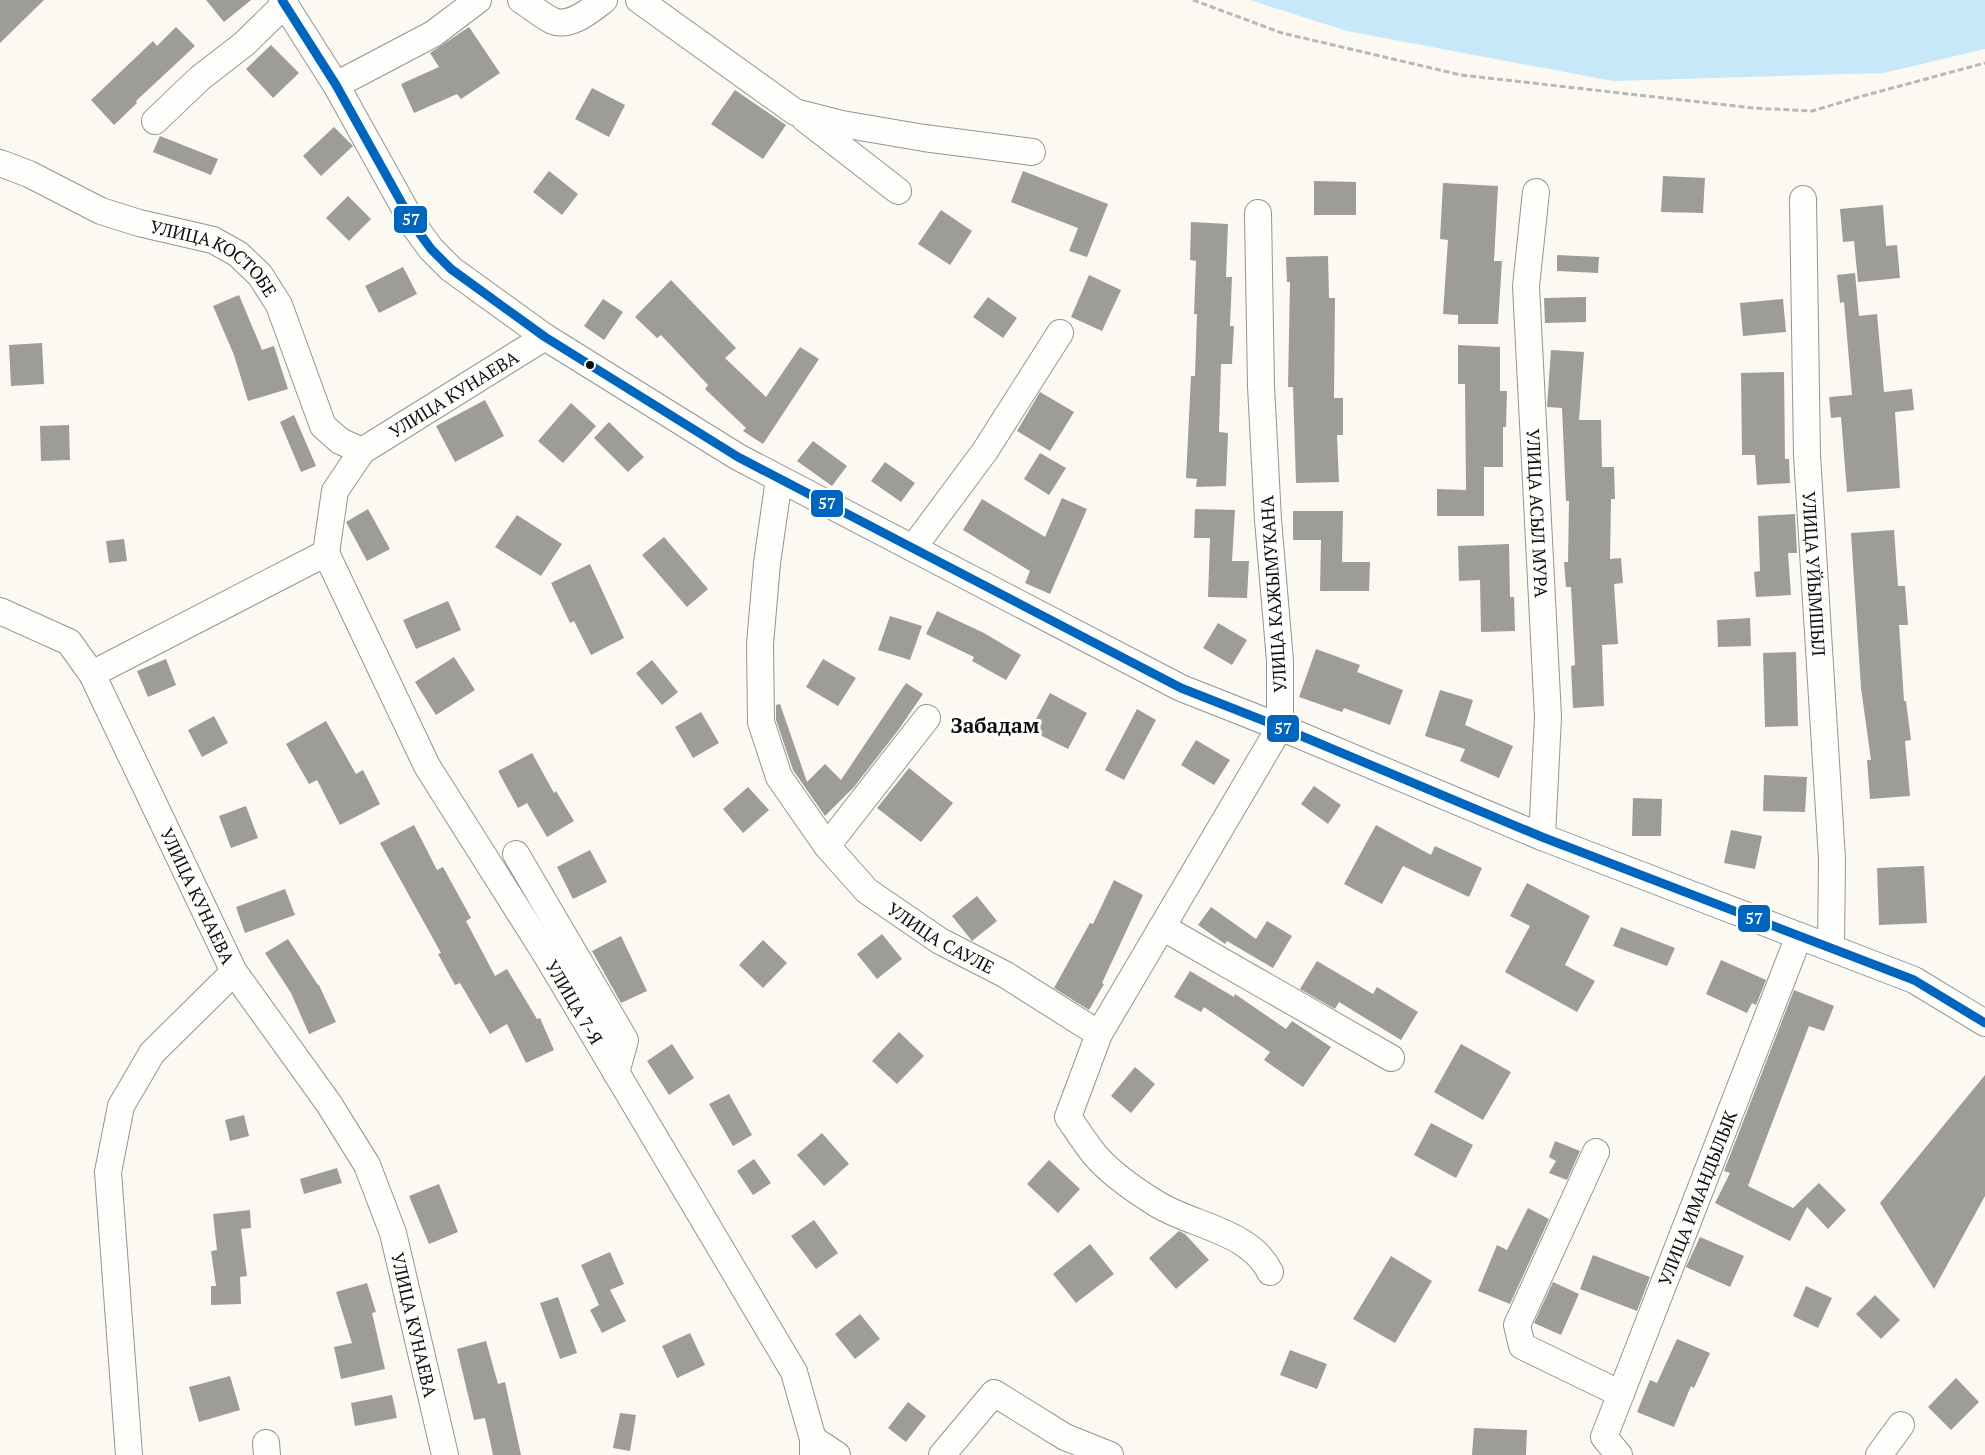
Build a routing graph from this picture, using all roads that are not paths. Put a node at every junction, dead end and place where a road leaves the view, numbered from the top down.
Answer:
1 (478, 0) edge
2 (521, 0) edge
3 (604, 0) edge
4 (639, 0) edge
5 (284, 2) edge
6 (336, 85) junction
7 (795, 112) junction
8 (155, 121) dead end
9 (1032, 152) dead end
10 (0, 163) edge
11 (898, 191) dead end
12 (1536, 192) dead end
13 (1803, 199) dead end
14 (1258, 213) dead end
15 (1060, 333) dead end
16 (545, 337) junction
17 (351, 446) junction
18 (779, 479) junction
19 (913, 548) junction
20 (326, 553) junction
21 (0, 611) edge
22 (92, 674) junction
23 (927, 718) dead end
24 (1280, 727) junction
25 (1542, 837) junction
26 (827, 846) junction
27 (516, 854) dead end
28 (1162, 927) junction
29 (1799, 936) junction
30 (1831, 947) junction
31 (234, 972) junction
32 (1985, 1023) edge
33 (1099, 1034) junction
34 (1390, 1058) dead end
35 (616, 1073) junction
36 (1596, 1152) dead end
37 (1270, 1272) dead end
38 (1621, 1394) junction
39 (1901, 1425) dead end
40 (813, 1447) edge
41 (129, 1455) edge
42 (445, 1455) edge
43 (837, 1455) edge
44 (942, 1455) edge
45 (1110, 1455) edge
46 (1619, 1455) edge
47 (1879, 1455) edge

1 - 6 street
2 - 3 street
4 - 7 street
5 - 6 street
5 - 8 street
6 - 16 street
7 - 9 street
7 - 11 street
10 - 17 street, УЛИЦА КОСТОБЕ
12 - 25 street, УЛИЦА АСЫЛ МУРА
13 - 30 street, УЛИЦА УЙЫМШЫЛ
14 - 24 street, УЛИЦА КАЖЫМУКАНА
15 - 19 street
16 - 17 street, УЛИЦА КУНАЕВА
16 - 18 street
17 - 20 street, УЛИЦА КУНАЕВА
18 - 19 street
18 - 26 street, УЛИЦА САУЛЕ
19 - 24 street
20 - 22 street
20 - 35 street, УЛИЦА 7-Я
21 - 22 street, УЛИЦА КУНАЕВА
22 - 31 street, УЛИЦА КУНАЕВА
23 - 26 street
24 - 25 street
24 - 28 street
25 - 29 street
26 - 33 street, УЛИЦА САУЛЕ
27 - 35 street
28 - 33 street
28 - 34 street
29 - 30 street
29 - 38 street, УЛИЦА ИМАНДЫЛЫК
30 - 32 street
31 - 41 street
31 - 42 street, УЛИЦА КУНАЕВА
33 - 37 street
35 - 40 street, УЛИЦА 7-Я
36 - 38 street
38 - 46 street, УЛИЦА ИМАНДЫЛЫК
39 - 47 street
40 - 43 street
44 - 45 street

